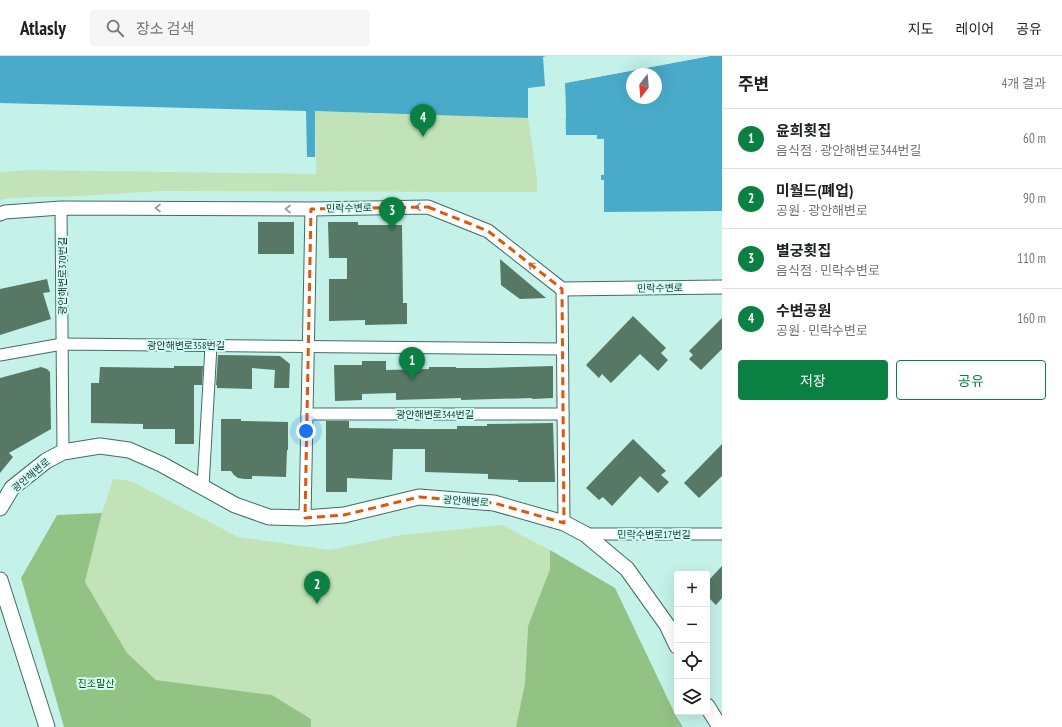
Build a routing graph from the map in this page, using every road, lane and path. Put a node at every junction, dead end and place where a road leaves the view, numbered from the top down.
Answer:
1 (62, 208) junction
2 (312, 209) junction
3 (0, 214) edge
4 (722, 287) edge
5 (562, 289) junction
6 (62, 344) junction
7 (211, 346) junction
8 (309, 346) junction
9 (562, 349) junction
10 (0, 355) edge
11 (307, 414) junction
12 (563, 414) junction
13 (63, 452) junction
14 (203, 487) junction
15 (0, 508) edge
16 (305, 518) junction
17 (564, 523) junction
18 (585, 534) junction
19 (722, 534) edge
20 (0, 580) edge
21 (676, 643) edge
22 (710, 711) edge
23 (47, 727) edge
24 (720, 727) edge

2 -> 1 street, 민락수변로
1 - 3 street, 민락수변로
1 - 6 street, 광안해변로370번길
5 -> 2 street, 민락수변로
2 - 8 street
4 - 5 street, 민락수변로
5 - 9 street
6 - 7 street, 광안해변로358번길
6 - 10 street
6 - 13 street, 광안해변로370번길
7 - 8 street, 광안해변로358번길
7 - 14 street
8 - 9 street
8 - 11 street
9 - 12 street
11 - 12 street, 광안해변로344번길
11 - 16 street
12 - 17 street
13 - 14 main road, 광안해변로
13 - 15 main road, 광안해변로
14 - 16 main road, 광안해변로
16 - 17 main road, 광안해변로
17 - 18 main road, 광안해변로
18 - 19 street, 민락수변로17번길
18 - 21 main road, 광안해변로
20 - 23 main road
22 - 24 main road

